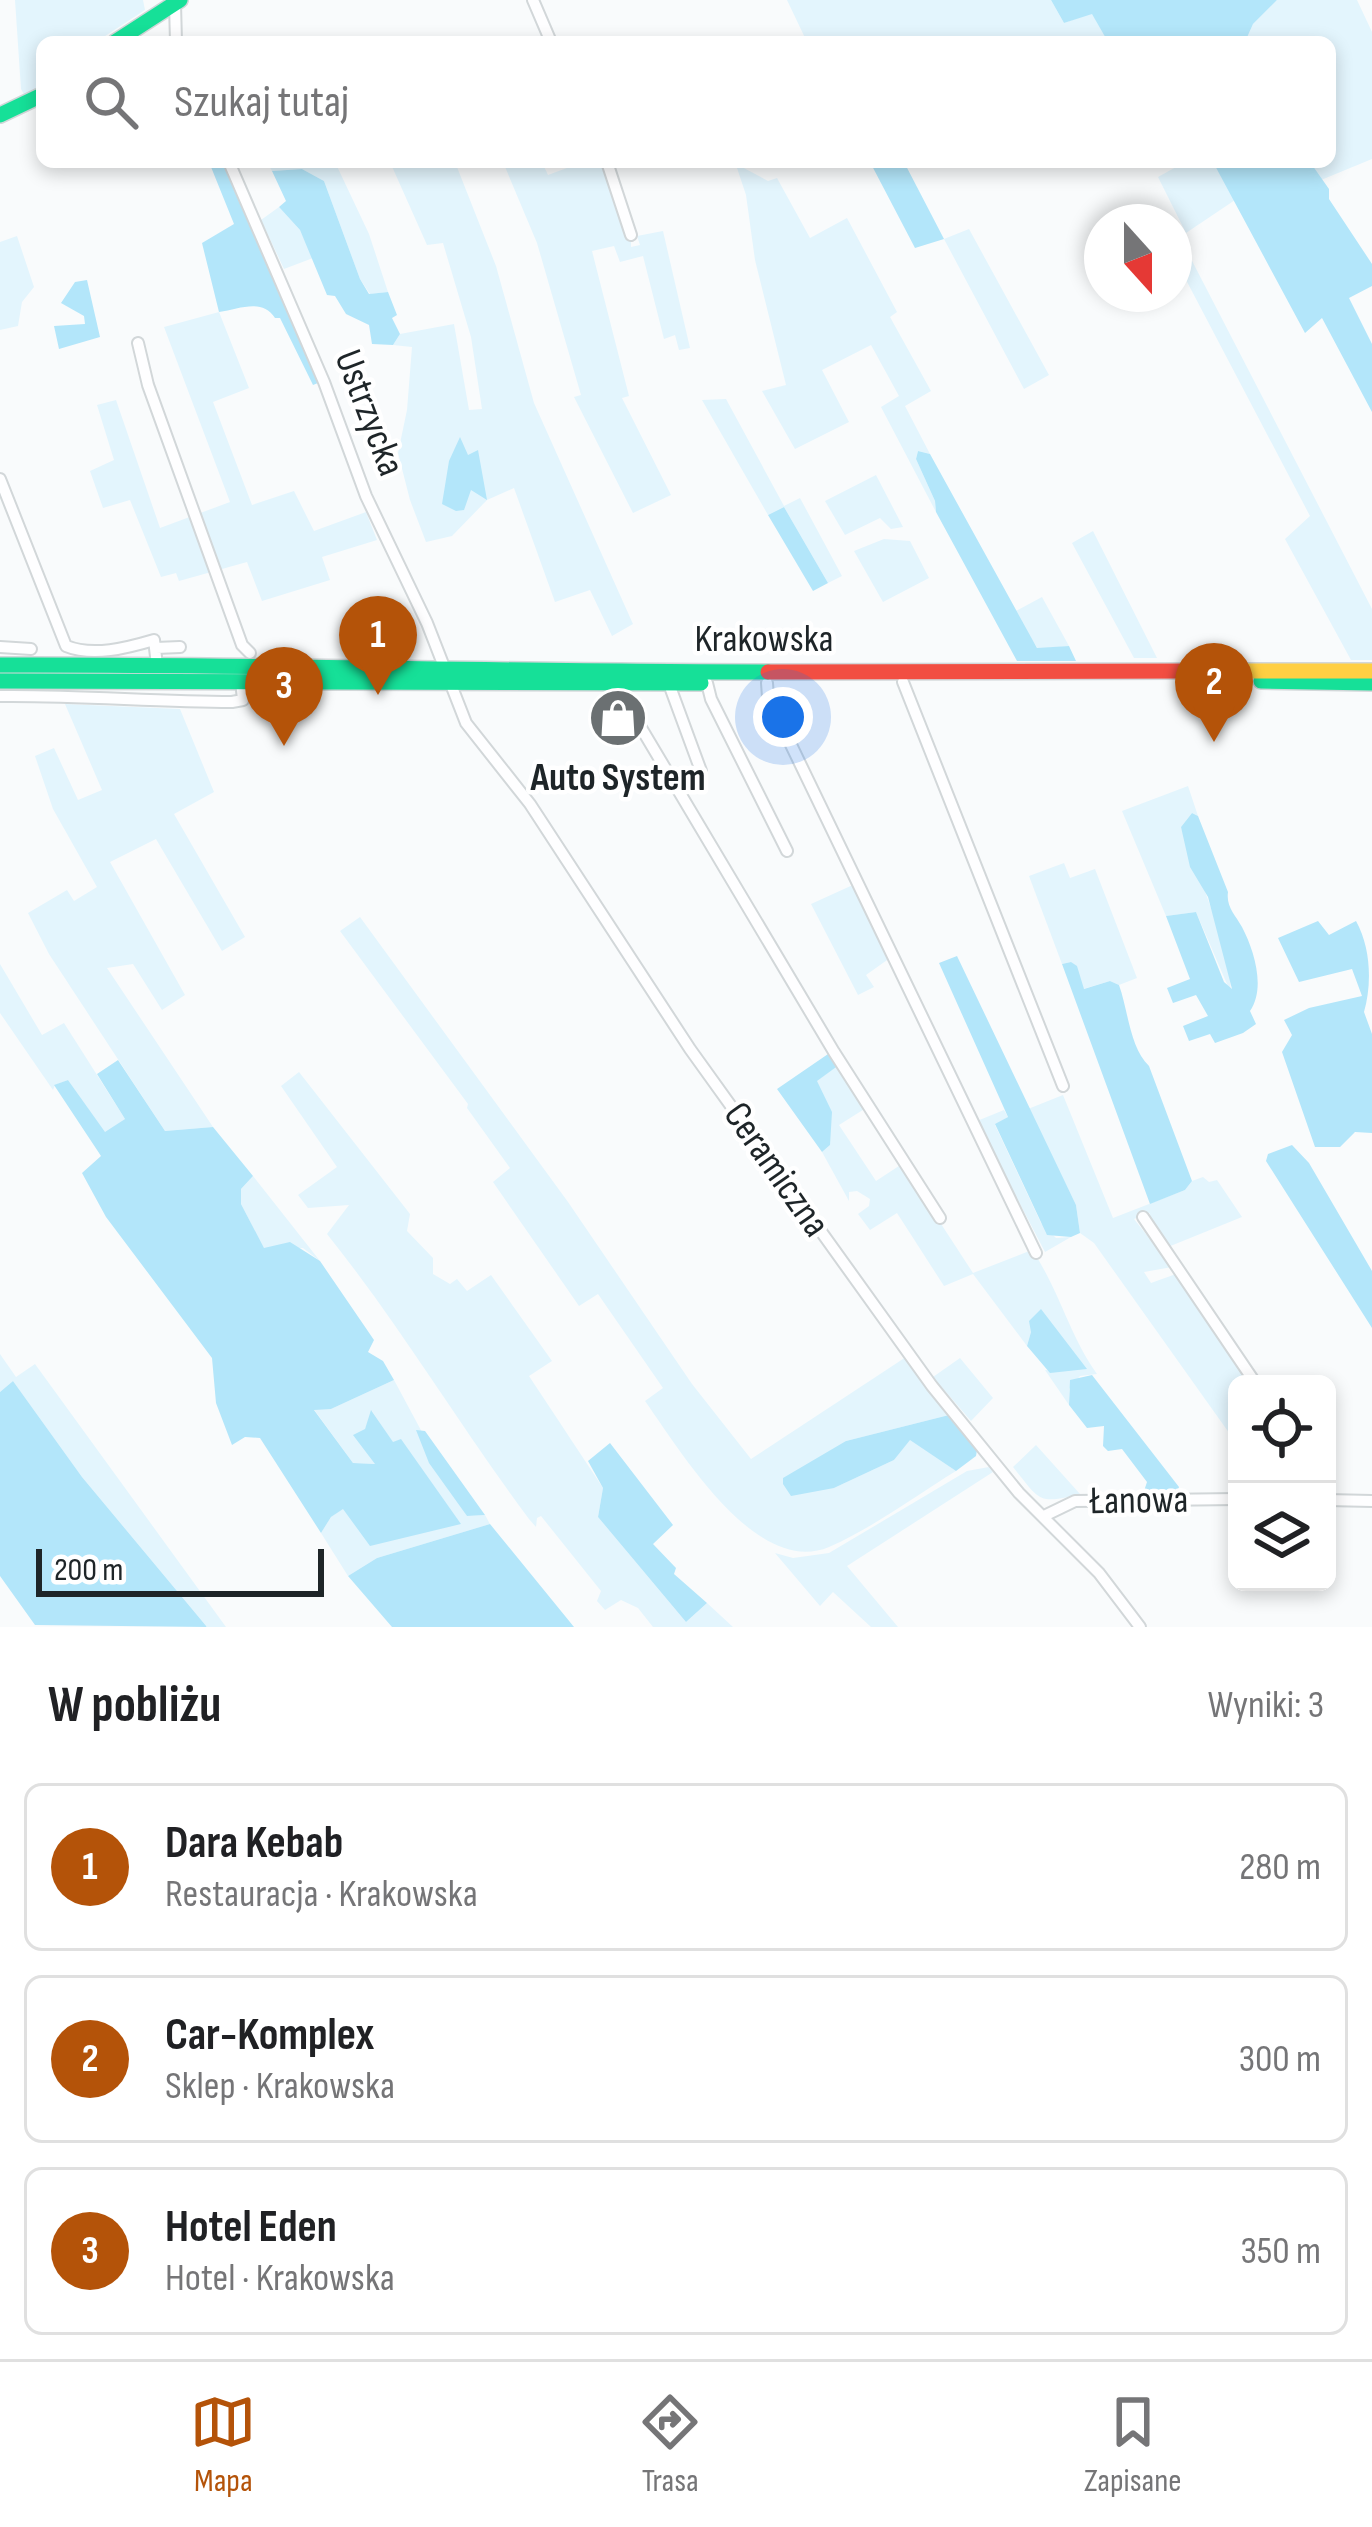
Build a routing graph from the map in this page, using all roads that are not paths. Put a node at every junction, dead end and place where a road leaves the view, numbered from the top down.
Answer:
1 (533, 0) edge
2 (177, 1) edge
3 (124, 36) edge
4 (176, 36) edge
5 (548, 36) edge
6 (36, 98) edge
7 (0, 115) edge
8 (232, 168) edge
9 (609, 168) edge
10 (631, 235) dead end
11 (138, 343) dead end
12 (0, 479) edge
13 (0, 647) edge
14 (180, 647) dead end
15 (31, 650) dead end
16 (250, 652) dead end
17 (156, 657) junction
18 (0, 665) edge
19 (1372, 670) edge
20 (448, 678) junction
21 (0, 681) edge
22 (241, 681) junction
23 (903, 682) junction
24 (669, 683) junction
25 (707, 683) junction
26 (767, 683) junction
27 (1372, 683) edge
28 (615, 684) junction
29 (0, 696) edge
30 (701, 771) dead end
31 (787, 851) dead end
32 (1063, 1086) dead end
33 (1143, 1217) dead end
34 (940, 1218) dead end
35 (1036, 1252) dead end
36 (1250, 1375) edge
37 (1228, 1499) edge
38 (1336, 1500) edge
39 (1372, 1501) edge
40 (1044, 1516) junction
41 (1140, 1627) edge

1 - 5 street
2 - 3 main road
2 - 4 street
6 - 7 main road
8 - 20 street, Ustrzycka
9 - 10 street
11 - 16 street
12 - 17 street, Krakowska
13 - 15 street
14 - 17 street
17 - 18 main road, Krakowska
17 - 20 main road, Krakowska
19 - 20 main road, Krakowska
20 - 22 main road, Krakowska
20 - 28 main road, Krakowska
20 - 40 street, Ceramiczna
21 - 22 main road, Krakowska
22 - 29 street, Krakowska
23 - 26 main road, Krakowska
23 - 27 main road, Krakowska
23 - 32 street
24 - 25 main road, Krakowska
24 - 28 main road, Krakowska
24 - 30 street
25 - 26 main road, Krakowska
25 - 31 street
26 - 35 street, Krakowska
28 - 34 street
33 - 36 street
37 - 40 street, Łanowa
38 - 39 street
40 - 41 street, Ceramiczna

